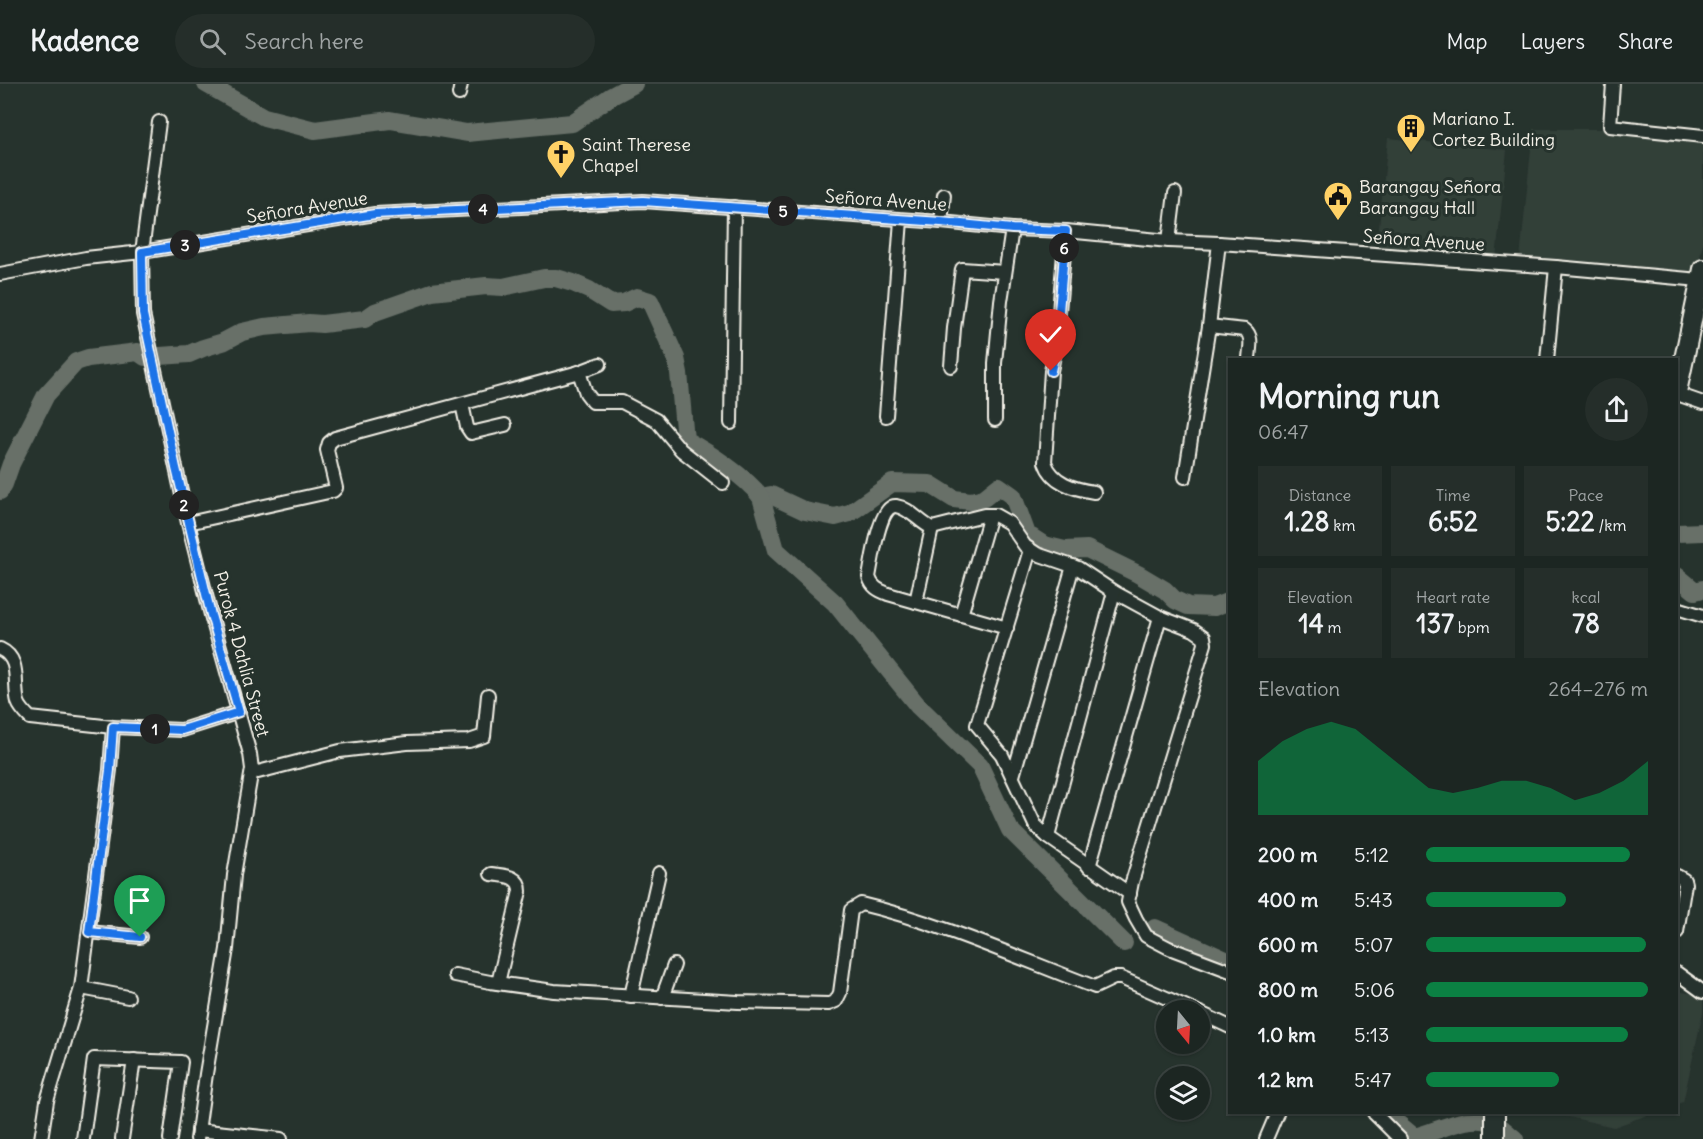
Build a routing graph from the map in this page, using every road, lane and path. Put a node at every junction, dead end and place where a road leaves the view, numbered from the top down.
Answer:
1 (1613, 84) edge
2 (159, 122) dead end
3 (1703, 136) edge
4 (1175, 194) dead end
5 (944, 195) dead end
6 (734, 207) junction
7 (901, 220) junction
8 (941, 222) junction
9 (1012, 229) junction
10 (1066, 231) junction
11 (1169, 241) junction
12 (1220, 243) junction
13 (142, 252) junction
14 (1556, 267) junction
15 (1005, 272) junction
16 (0, 274) edge
17 (1702, 275) edge
18 (1209, 326) junction
19 (1696, 327) edge
20 (1249, 358) edge
21 (1547, 358) edge
22 (600, 364) dead end
23 (951, 366) dead end
24 (579, 372) junction
25 (1678, 390) edge
26 (1678, 393) edge
27 (1703, 403) edge
28 (462, 404) junction
29 (886, 416) dead end
30 (995, 420) dead end
31 (731, 423) dead end
32 (505, 425) dead end
33 (1185, 477) dead end
34 (723, 483) dead end
35 (1094, 492) dead end
36 (990, 515) junction
37 (188, 522) junction
38 (933, 528) junction
39 (1030, 550) junction
40 (1073, 566) junction
41 (1114, 592) junction
42 (916, 602) junction
43 (1678, 608) edge
44 (961, 615) junction
45 (1703, 616) edge
46 (1160, 617) junction
47 (1007, 628) junction
48 (0, 648) edge
49 (488, 695) dead end
50 (239, 712) junction
51 (113, 727) junction
52 (252, 769) junction
53 (1013, 776) junction
54 (1048, 837) junction
55 (1089, 867) junction
56 (659, 873) dead end
57 (491, 874) dead end
58 (1678, 877) edge
59 (1130, 894) junction
60 (1678, 926) edge
61 (89, 932) junction
62 (140, 937) dead end
63 (674, 965) dead end
64 (1228, 970) edge
65 (1678, 974) edge
66 (455, 975) dead end
67 (498, 983) junction
68 (81, 988) junction
69 (1703, 992) edge
70 (632, 996) junction
71 (128, 997) dead end
72 (662, 998) junction
73 (1171, 1000) edge
74 (1210, 1018) edge
75 (1228, 1026) edge
76 (134, 1060) junction
77 (1277, 1114) edge
78 (1375, 1114) edge
79 (1495, 1114) edge
80 (197, 1134) edge
81 (1495, 1136) edge
82 (41, 1139) edge
83 (83, 1139) edge
84 (123, 1139) edge
85 (170, 1139) edge
86 (281, 1139) edge
87 (1266, 1139) edge
88 (1400, 1139) edge

1 - 3 street
2 - 13 street, Purok 4 Dahlia Street
4 - 11 street
5 - 8 street
6 - 7 street, Señora Avenue
6 - 13 street, Señora Avenue
6 - 31 street
7 - 8 street, Señora Avenue
7 - 29 street
8 - 9 street, Señora Avenue
9 - 10 street, Señora Avenue
9 - 15 street
10 - 11 street, Señora Avenue
10 - 35 street
11 - 12 street, Señora Avenue
12 - 14 street, Señora Avenue
12 - 18 street
13 - 16 street, Señora Avenue
13 - 37 street, Purok 4 Dahlia Street
14 - 17 street, Señora Avenue
14 - 21 street
15 - 23 street
15 - 30 street
17 - 19 main road
18 - 20 street
18 - 33 street
19 - 25 main road
22 - 24 street
24 - 28 street
24 - 34 street
26 - 27 street
28 - 32 street
28 - 37 street
36 - 38 street
36 - 39 street
36 - 44 street
37 - 50 street, Purok 4 Dahlia Street
38 - 42 street
38 - 42 street
39 - 40 street
39 - 47 street
40 - 41 street
40 - 53 street
41 - 46 street
41 - 54 street
42 - 44 street
43 - 45 street
44 - 47 street
46 - 55 street
46 - 59 street
47 - 53 street
48 - 51 street
49 - 52 street
50 - 51 street
50 - 52 street, Purok 4 Dahlia Street
51 - 61 street
52 - 80 street, Purok 4 Dahlia Street
53 - 54 street
54 - 55 street
55 - 59 street
56 - 70 street
57 - 67 street
58 - 60 street
59 - 64 street
61 - 62 street
61 - 68 street
63 - 72 street
65 - 69 street
66 - 67 street
67 - 70 street
68 - 71 street
68 - 82 street
70 - 72 street
72 - 73 street
74 - 75 street
76 - 83 street
76 - 84 street
76 - 85 street
77 - 87 street
78 - 88 street
79 - 81 main road
80 - 86 street

